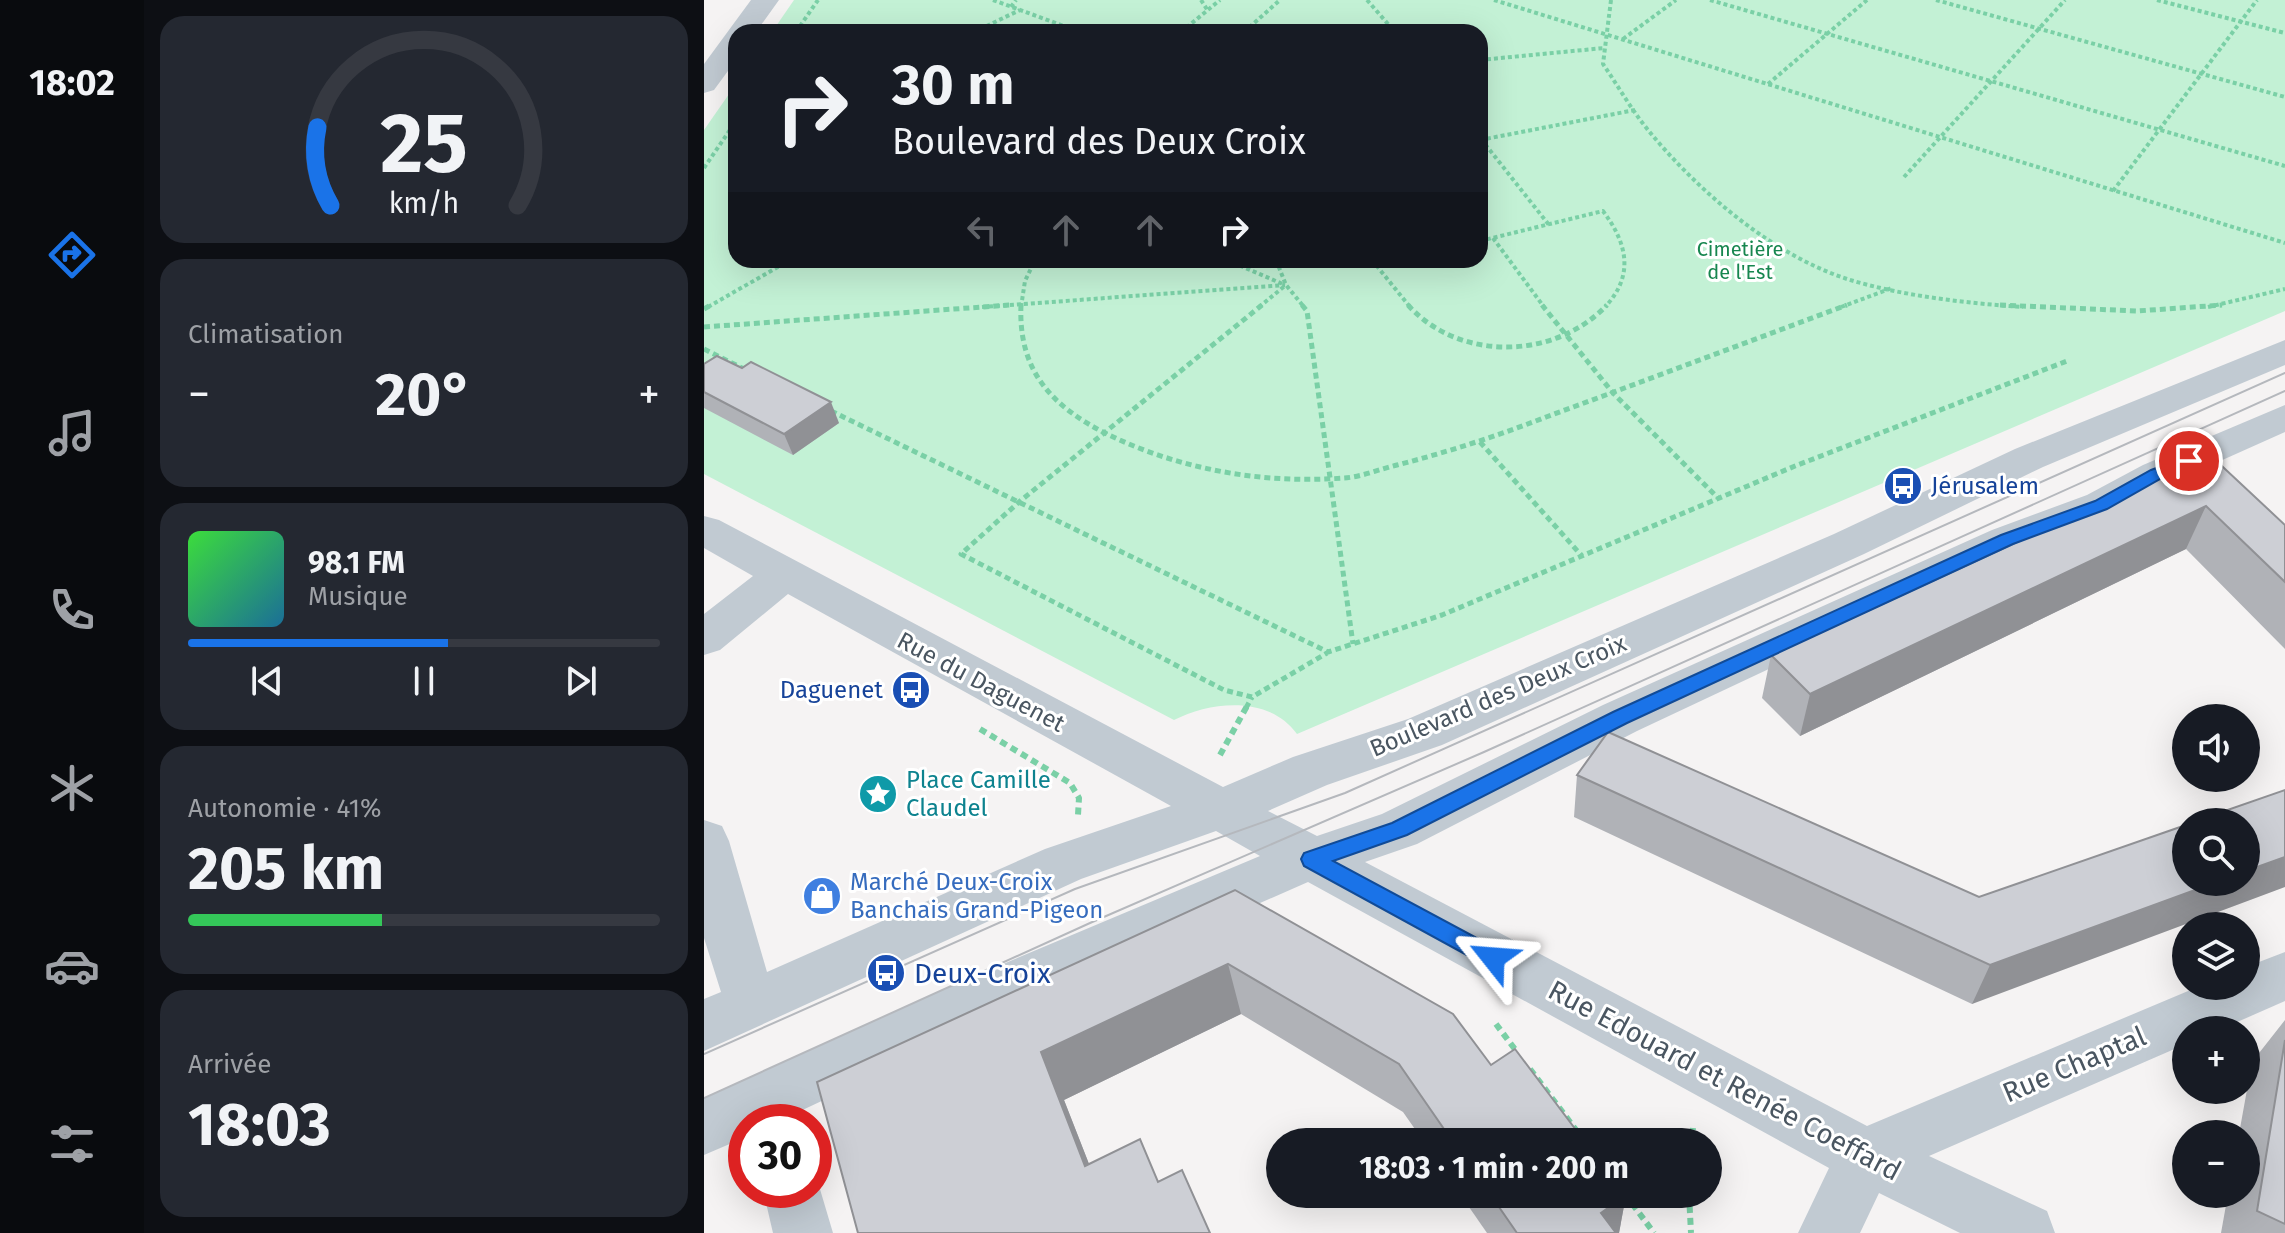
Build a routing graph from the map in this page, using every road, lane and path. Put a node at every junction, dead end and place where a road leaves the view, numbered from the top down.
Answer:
1 (765, 0) edge
2 (818, 0) edge
3 (993, 0) edge
4 (1016, 0) edge
5 (1201, 0) edge
6 (1220, 0) edge
7 (1280, 0) edge
8 (1367, 0) edge
9 (1494, 0) edge
10 (1611, 0) edge
11 (1676, 0) edge
12 (1710, 0) edge
13 (1867, 0) edge
14 (1936, 0) edge
15 (2065, 0) edge
16 (2157, 0) edge
17 (2257, 0) edge
18 (1011, 7) junction
19 (1020, 10) junction
20 (1208, 11) junction
21 (2240, 22) junction
22 (748, 24) edge
23 (802, 24) edge
24 (991, 24) edge
25 (1058, 24) edge
26 (1191, 24) edge
27 (1253, 24) edge
28 (1388, 24) edge
29 (2039, 29) junction
30 (2285, 33) edge
31 (1606, 34) junction
32 (1827, 34) junction
33 (1623, 39) junction
34 (1604, 48) junction
35 (728, 51) edge
36 (1488, 59) edge
37 (2201, 74) junction
38 (1991, 81) junction
39 (704, 84) edge
40 (1768, 85) junction
41 (2285, 97) edge
42 (1635, 110) junction
43 (2159, 130) junction
44 (728, 133) edge
45 (1488, 138) edge
46 (1940, 138) junction
47 (1488, 149) edge
48 (2285, 166) edge
49 (704, 168) edge
50 (1904, 177) dead end
51 (2113, 191) junction
52 (1549, 225) junction
53 (1493, 238) junction
54 (1488, 239) edge
55 (2285, 243) edge
56 (776, 268) edge
57 (1030, 268) edge
58 (1246, 268) edge
59 (1279, 268) edge
60 (1378, 268) edge
61 (1286, 285) junction
62 (1892, 288) junction
63 (2285, 289) edge
64 (1022, 304) junction
65 (704, 309) edge
66 (704, 327) edge
67 (1566, 337) junction
68 (704, 349) edge
69 (2285, 351) edge
70 (2067, 361) dead end
71 (752, 373) edge
72 (1613, 393) junction
73 (822, 407) edge
74 (2285, 417) edge
75 (1105, 434) junction
76 (1480, 442) junction
77 (1330, 478) junction
78 (1718, 498) junction
79 (1019, 502) junction
80 (704, 530) edge
81 (1582, 556) junction
82 (783, 575) junction
83 (704, 638) edge
84 (1353, 644) junction
85 (1328, 652) junction
86 (1252, 697) junction
87 (1220, 755) dead end
88 (1241, 819) junction
89 (704, 841) edge
90 (1311, 859) junction
91 (2285, 976) edge
92 (742, 980) dead end
93 (1496, 1024) dead end
94 (704, 1026) edge
95 (783, 1104) edge
96 (728, 1121) edge
97 (704, 1127) edge
98 (1574, 1128) edge
99 (1866, 1157) junction
100 (797, 1208) edge
101 (1635, 1208) edge
102 (1690, 1208) edge
103 (803, 1233) edge
104 (1654, 1233) edge
105 (1691, 1233) edge
106 (1828, 1233) edge
107 (2025, 1233) edge

1 - 22 street
2 - 23 path
3 - 18 path
4 - 18 path
5 - 20 path
6 - 20 path
7 - 27 path
8 - 28 path
9 - 31 path
10 - 31 path
11 - 33 path
12 - 32 path
13 - 32 path
14 - 29 path
15 - 29 path
16 - 21 path
17 - 21 path
18 - 19 path
19 - 24 path
19 - 25 path
20 - 26 path
21 - 30 path
21 - 37 path
29 - 37 path
29 - 38 path
31 - 33 path
31 - 34 path
32 - 38 path
32 - 40 path
33 - 40 path
34 - 36 path
34 - 42 path
35 - 39 street
37 - 41 path
37 - 43 path
38 - 43 path
38 - 46 path
40 - 46 path
42 - 45 path
42 - 62 path
43 - 48 path
43 - 51 path
44 - 49 path
46 - 50 path
46 - 51 path
47 - 52 path
51 - 55 path
52 - 53 path
52 - 67 path
53 - 54 path
53 - 67 path
56 - 65 path
57 - 64 path
58 - 61 path
59 - 61 path
60 - 67 path
61 - 64 path
61 - 75 path
61 - 77 path
62 - 63 path
62 - 72 path
64 - 66 path
64 - 75 path
67 - 72 path
68 - 71 path
69 - 88 street, Boulevard des Deux Croix
70 - 78 path
72 - 76 path
72 - 78 path
73 - 79 path
74 - 90 street
75 - 77 path
75 - 79 path
76 - 77 path
76 - 81 path
77 - 84 path
78 - 81 path
79 - 85 path
79 - 86 path
80 - 82 street, Rue du Daguenet
81 - 84 path
82 - 83 street
82 - 88 street, Rue du Daguenet
84 - 85 path
85 - 86 path
86 - 87 path
88 - 90 street, Rue Edouard et Renée Coeffard
88 - 94 street, Boulevard des Deux Croix
89 - 92 street
90 - 95 street
90 - 99 street, Rue Edouard et Renée Coeffard
91 - 99 street, Rue Chaptal
93 - 98 path
96 - 97 street
99 - 106 street
99 - 107 street, Rue Edouard et Renée Coeffard
100 - 103 street
101 - 104 path
102 - 105 path

